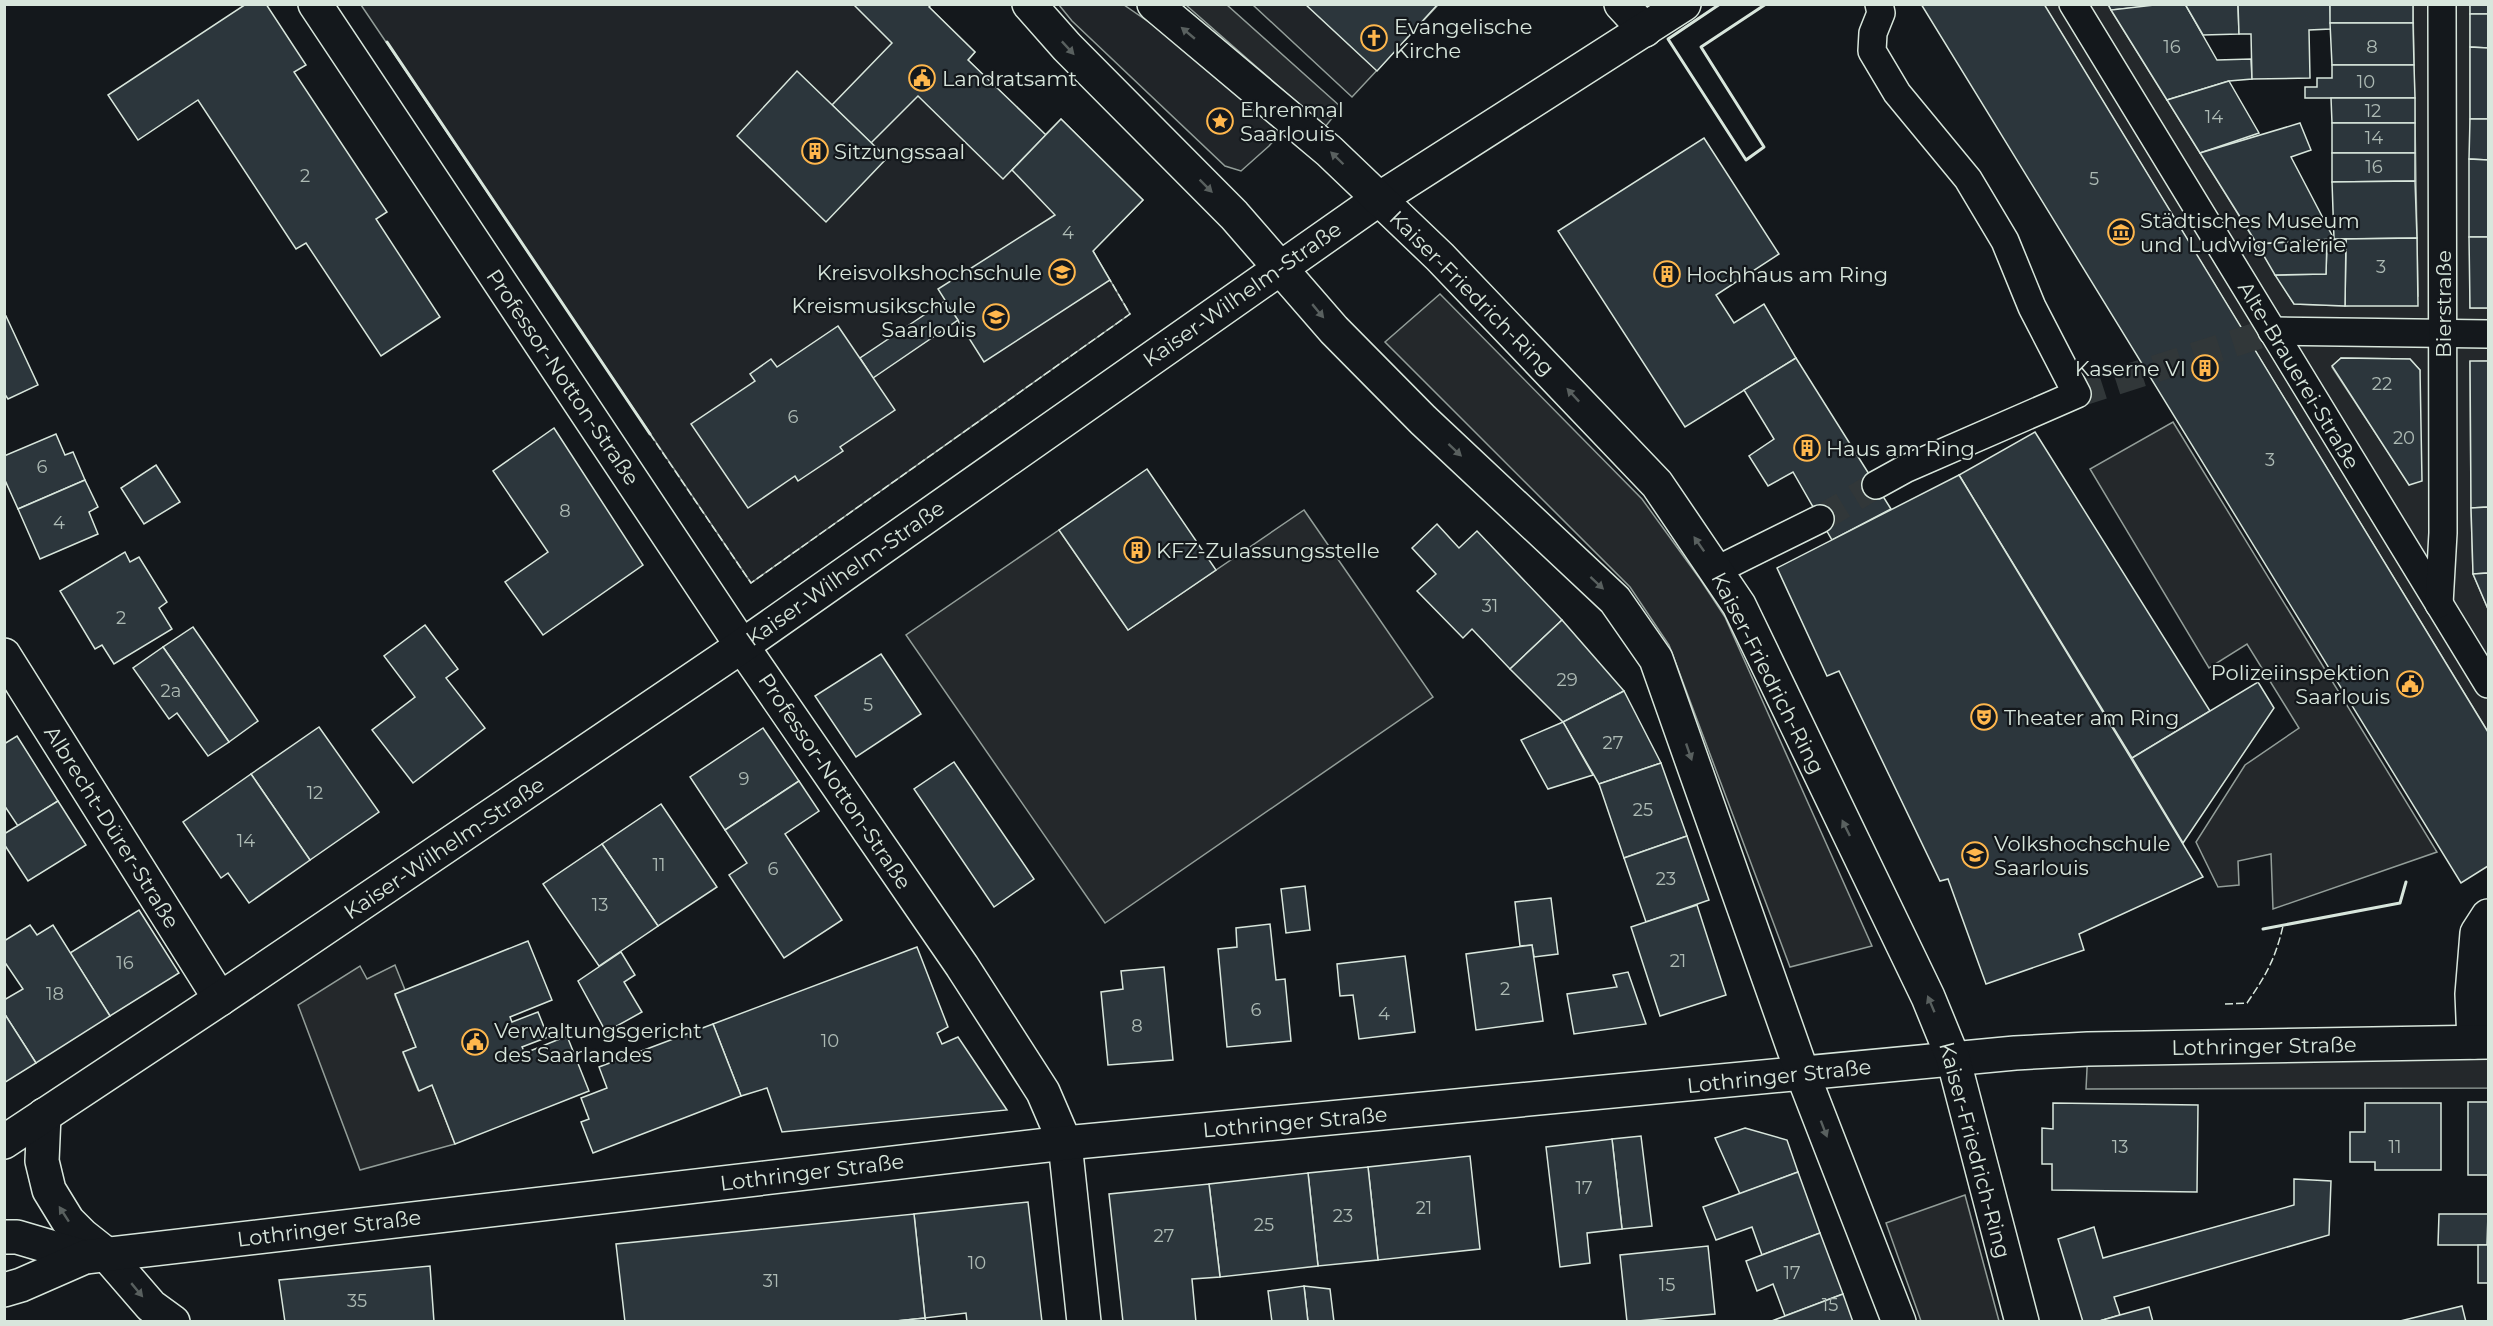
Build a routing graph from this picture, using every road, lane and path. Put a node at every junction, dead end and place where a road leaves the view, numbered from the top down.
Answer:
1 (315, 4) edge
2 (1029, 4) edge
3 (1154, 4) edge
4 (1621, 4) edge
5 (1684, 4) edge
6 (1880, 4) edge
7 (2073, 4) edge
8 (2442, 4) edge
9 (1645, 30) junction
10 (1379, 199) junction
11 (1280, 267) junction
12 (2272, 331) junction
13 (2443, 332) junction
14 (2488, 334) edge
15 (1876, 485) tunnel mouth
16 (1820, 519) tunnel mouth
17 (1717, 570) junction
18 (2439, 604) junction
19 (742, 646) junction
20 (4, 655) edge
21 (2488, 684) edge
22 (2488, 916) edge
23 (220, 999) junction
24 (2481, 1042) edge
25 (1953, 1058) junction
26 (1803, 1075) junction
27 (44, 1115) junction
28 (4, 1142) edge
29 (1065, 1143) junction
30 (4, 1237) edge
31 (96, 1255) junction
32 (4, 1290) edge
33 (173, 1322) edge
34 (1084, 1322) edge
35 (1899, 1322) edge
36 (2022, 1322) edge

1 - 19 street, Professor-Notton-Straße
2 -> 11 street
10 -> 3 street, Kaiser-Friedrich-Ring
4 - 9 street
5 - 9 street, Kaiser-Wilhelm-Straße
6 - 15 street
7 - 12 street, Alte-Brauerei-Straße
8 - 13 street, Bierstraße
9 - 10 street, Kaiser-Wilhelm-Straße
10 - 11 street, Kaiser-Wilhelm-Straße
17 -> 10 street, Kaiser-Friedrich-Ring
11 - 19 street, Kaiser-Wilhelm-Straße
11 -> 26 street
12 - 13 street
12 - 18 street, Alte-Brauerei-Straße
13 - 14 street
13 - 18 street, Bierstraße
16 - 17 street
25 -> 17 street, Kaiser-Friedrich-Ring
18 - 21 street, Alte-Brauerei-Straße
19 - 23 street, Kaiser-Wilhelm-Straße
19 - 29 street, Professor-Notton-Straße
20 - 23 street, Albrecht-Dürer-Straße
22 - 24 street
23 - 27 street, Kaiser-Wilhelm-Straße
24 - 25 street, Lothringer Straße
25 - 26 street, Lothringer Straße
25 - 36 street, Kaiser-Friedrich-Ring
26 - 29 street, Lothringer Straße
26 -> 35 street
27 - 28 street, Kaiser-Wilhelm-Straße
31 -> 27 street
29 - 31 street, Lothringer Straße
29 - 34 street, Professor-Notton-Straße
30 - 31 street, Lothringer Straße
31 - 32 street, Lothringer Straße
31 -> 33 street

